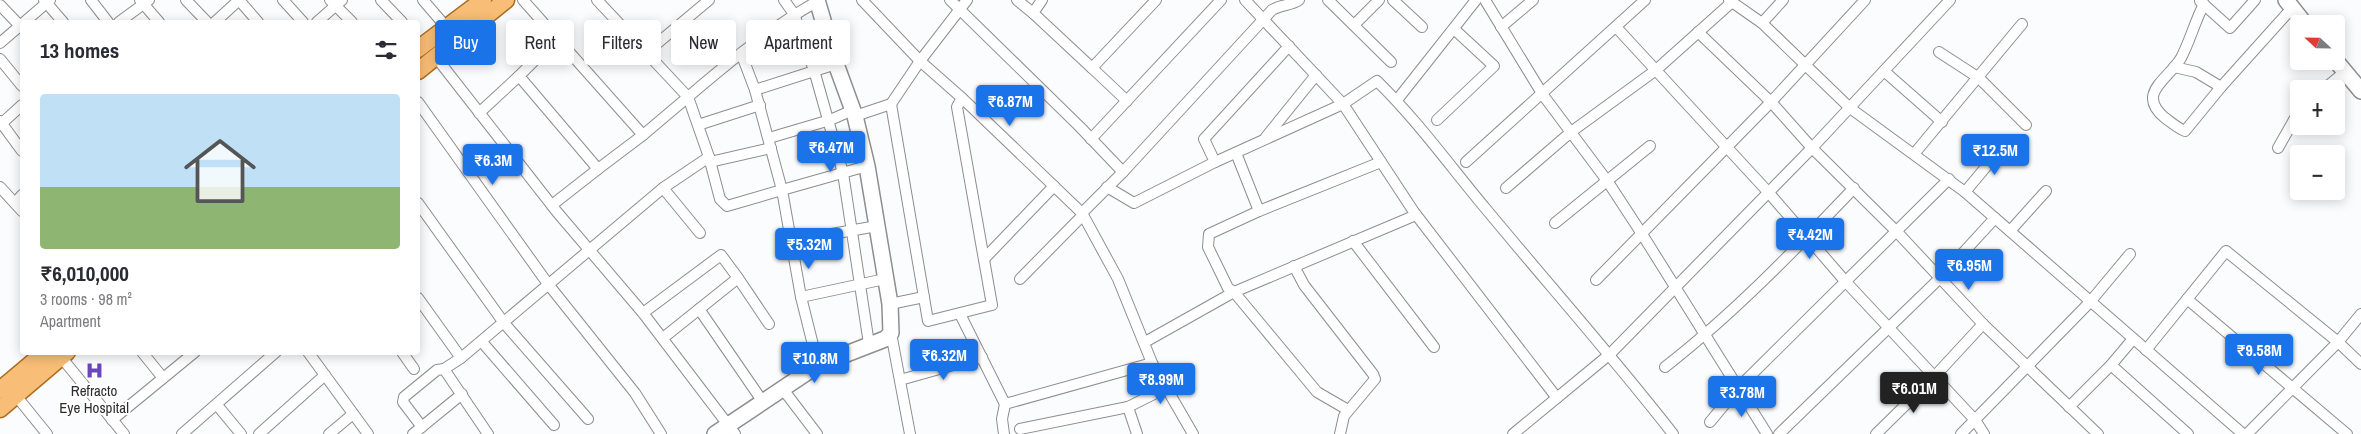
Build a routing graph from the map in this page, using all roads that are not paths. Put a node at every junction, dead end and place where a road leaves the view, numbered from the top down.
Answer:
1 (91, 0) edge
2 (186, 0) edge
3 (239, 0) edge
4 (283, 0) edge
5 (381, 0) edge
6 (424, 0) edge
7 (483, 0) edge
8 (506, 0) edge
9 (523, 0) edge
10 (597, 0) edge
11 (709, 0) edge
12 (784, 0) edge
13 (817, 0) edge
14 (862, 0) edge
15 (950, 0) edge
16 (967, 0) edge
17 (1017, 0) edge
18 (1042, 0) edge
19 (1156, 0) edge
20 (1221, 0) edge
21 (1245, 0) edge
22 (1299, 0) edge
23 (1328, 0) edge
24 (1379, 0) edge
25 (1393, 0) edge
26 (1476, 0) edge
27 (1485, 0) edge
28 (1533, 0) edge
29 (1645, 0) edge
30 (1783, 0) edge
31 (1865, 0) edge
32 (1950, 0) edge
33 (2255, 0) edge
34 (47, 1) edge
35 (1730, 1) edge
36 (144, 2) edge
37 (336, 2) edge
38 (2202, 2) edge
39 (2289, 4) edge
40 (0, 5) edge
41 (960, 10) junction
42 (1033, 13) junction
43 (794, 14) junction
44 (2298, 15) edge
45 (1264, 19) junction
46 (28, 20) edge
47 (61, 20) edge
48 (106, 20) edge
49 (122, 20) edge
50 (157, 20) edge
51 (205, 20) edge
52 (217, 20) edge
53 (256, 20) edge
54 (301, 20) edge
55 (319, 20) edge
56 (350, 20) edge
57 (400, 20) edge
58 (440, 20) edge
59 (457, 20) edge
60 (616, 20) edge
61 (823, 20) edge
62 (1762, 23) junction
63 (2022, 24) dead end
64 (1354, 25) junction
65 (20, 26) edge
66 (1501, 27) junction
67 (1616, 27) junction
68 (20, 28) edge
69 (1422, 28) dead end
70 (1454, 29) junction
71 (1698, 32) junction
72 (435, 40) edge
73 (661, 40) edge
74 (0, 43) edge
75 (1289, 46) junction
76 (425, 50) edge
77 (1939, 52) dead end
78 (741, 53) junction
79 (0, 59) edge
80 (920, 60) junction
81 (1390, 62) dead end
82 (420, 65) edge
83 (530, 65) edge
84 (659, 65) edge
85 (832, 65) edge
86 (836, 65) edge
87 (1805, 65) junction
88 (2174, 67) junction
89 (1092, 68) junction
90 (814, 70) junction
91 (1656, 70) junction
92 (2339, 70) edge
93 (2344, 70) edge
94 (1884, 71) junction
95 (1316, 75) junction
96 (519, 76) junction
97 (1978, 78) junction
98 (2331, 80) edge
99 (20, 84) edge
100 (2221, 87) junction
101 (755, 90) junction
102 (2361, 90) edge
103 (1543, 95) junction
104 (688, 98) junction
105 (962, 98) junction
106 (1396, 100) junction
107 (1127, 101) junction
108 (1771, 102) junction
109 (891, 104) junction
110 (1343, 104) junction
111 (420, 105) edge
112 (760, 105) junction
113 (20, 107) edge
114 (1850, 108) junction
115 (480, 113) junction
116 (854, 113) junction
117 (830, 120) junction
118 (1437, 120) dead end
119 (1942, 122) junction
120 (1, 123) edge
121 (698, 125) junction
122 (2026, 125) dead end
123 (2290, 127) edge
124 (1571, 132) junction
125 (642, 135) junction
126 (1092, 139) junction
127 (1264, 140) junction
128 (770, 143) junction
129 (2006, 144) dead end
130 (1650, 146) dead end
131 (1727, 147) junction
132 (20, 148) edge
133 (1812, 148) junction
134 (2278, 148) dead end
135 (1236, 153) junction
136 (1914, 154) junction
137 (710, 159) junction
138 (1215, 162) junction
139 (1381, 162) junction
140 (1466, 162) dead end
141 (867, 166) junction
142 (598, 169) junction
143 (1123, 172) junction
144 (844, 173) junction
145 (1949, 179) junction
146 (1608, 182) junction
147 (1054, 186) junction
148 (0, 187) edge
149 (1107, 187) junction
150 (663, 188) junction
151 (1506, 188) dead end
152 (1854, 188) junction
153 (782, 190) junction
154 (1966, 192) junction
155 (2046, 192) dead end
156 (1769, 193) junction
157 (19, 199) edge
158 (552, 204) junction
159 (420, 206) edge
160 (1259, 211) junction
161 (1083, 214) junction
162 (1416, 215) junction
163 (1995, 218) junction
164 (1556, 224) dead end
165 (877, 226) junction
166 (854, 230) junction
167 (2010, 231) junction
168 (1898, 232) junction
169 (700, 233) dead end
170 (1642, 234) junction
171 (1807, 238) junction
172 (792, 241) junction
173 (1353, 242) junction
174 (589, 249) junction
175 (2130, 254) dead end
176 (984, 259) junction
177 (1294, 266) junction
178 (738, 278) junction
179 (1940, 278) junction
180 (885, 279) junction
181 (1020, 279) dead end
182 (1596, 280) dead end
183 (1845, 281) junction
184 (548, 284) junction
185 (861, 284) junction
186 (1676, 287) junction
187 (1234, 292) junction
188 (801, 297) junction
189 (924, 297) junction
190 (2187, 299) junction
191 (420, 301) edge
192 (2090, 302) junction
193 (890, 304) junction
194 (700, 309) junction
195 (644, 313) junction
196 (960, 314) junction
197 (2361, 314) edge
198 (504, 323) junction
199 (769, 324) dead end
200 (1983, 324) junction
201 (1887, 327) junction
202 (891, 333) junction
203 (1706, 335) junction
204 (663, 338) junction
205 (2132, 339) junction
206 (482, 342) junction
207 (1145, 342) junction
208 (2338, 342) junction
209 (869, 344) junction
210 (1434, 347) dead end
211 (2146, 350) junction
212 (1610, 354) junction
213 (57, 355) edge
214 (59, 355) edge
215 (144, 355) edge
216 (191, 355) edge
217 (273, 355) edge
218 (310, 355) edge
219 (404, 355) edge
220 (982, 357) junction
221 (461, 358) junction
222 (1152, 363) junction
223 (2361, 364) edge
224 (818, 365) junction
225 (2025, 366) junction
226 (2110, 366) junction
227 (1665, 368) dead end
228 (414, 369) dead end
229 (444, 369) junction
230 (325, 375) junction
231 (1934, 377) junction
232 (163, 378) junction
233 (900, 380) junction
234 (2291, 387) junction
235 (782, 388) junction
236 (1166, 388) junction
237 (1738, 388) junction
238 (8, 391) edge
239 (462, 394) junction
240 (1557, 398) junction
241 (763, 402) junction
242 (1005, 404) junction
243 (216, 405) junction
244 (1128, 407) junction
245 (2069, 407) junction
246 (0, 409) edge
247 (1348, 410) junction
248 (353, 414) junction
249 (588, 419) dead end
250 (112, 420) junction
251 (1975, 420) junction
252 (1710, 422) dead end
253 (554, 424) dead end
254 (422, 427) junction
255 (1020, 429) dead end
256 (732, 430) edge
257 (1517, 433) edge
258 (47, 434) edge
259 (124, 434) edge
260 (182, 434) edge
261 (241, 434) edge
262 (259, 434) edge
263 (329, 434) edge
264 (368, 434) edge
265 (413, 434) edge
266 (488, 434) edge
267 (661, 434) edge
268 (715, 434) edge
269 (817, 434) edge
270 (910, 434) edge
271 (1004, 434) edge
272 (1137, 434) edge
273 (1193, 434) edge
274 (1340, 434) edge
275 (1673, 434) edge
276 (1767, 434) edge
277 (1779, 434) edge
278 (1876, 434) edge
279 (1961, 434) edge
280 (1984, 434) edge
281 (2098, 434) edge
282 (2188, 434) edge
283 (2243, 434) edge
284 (2247, 434) edge
285 (2347, 434) edge

1 - 48 street
2 - 51 street
3 - 52 street
3 - 53 street
4 - 54 street
5 - 57 street
6 - 58 street
7 - 59 main road
8 - 76 main road
9 - 125 street
10 - 60 street
11 - 73 street
12 - 43 street
13 - 43 street
13 - 61 street
14 - 80 street
15 - 41 street
16 - 41 street
17 - 42 street
18 - 42 street
19 - 89 street
20 - 107 street
21 - 45 street
22 - 45 street
23 - 64 street
24 - 64 street
25 - 69 street
26 - 70 street
27 - 66 street
28 - 66 street
29 - 67 street
30 - 62 street
31 - 87 street
32 - 94 street
33 - 38 street
34 - 46 street
34 - 47 street
35 - 62 street
35 - 71 street
36 - 49 street
36 - 50 street
37 - 55 street
37 - 56 street
38 - 88 street
39 - 44 street
39 - 100 street
40 - 65 street
41 - 80 street
41 - 126 street
42 - 89 street
43 - 78 street
43 - 90 street
45 - 75 street
45 - 143 street
62 - 87 street
63 - 97 street
64 - 81 street
66 - 103 street
67 - 91 street
67 - 103 street
68 - 74 street
70 - 106 street
70 - 118 street
71 - 91 street
71 - 108 street
72 - 76 main road
75 - 95 street
75 - 138 street
76 - 82 main road
76 - 115 street
77 - 97 street
78 - 101 street
78 - 104 street
79 - 99 street
80 - 105 street
80 - 109 street
83 - 96 street
84 - 104 street
85 - 90 street
86 - 116 street
87 - 108 street
87 - 114 street
88 - 100 street
88 - 100 street
89 - 107 street
90 - 101 street
90 - 117 street
91 - 124 street
91 - 131 street
92 - 98 street
93 - 102 street
94 - 114 street
94 - 119 street
95 - 110 street
95 - 127 street
96 - 115 street
96 - 142 street
97 - 119 street
97 - 122 street
101 - 112 street
103 - 124 street
103 - 140 street
104 - 121 street
104 - 125 street
105 - 147 street
105 - 176 street
106 - 110 street
106 - 212 street
107 - 126 street
108 - 131 street
108 - 133 street
109 - 116 street
109 - 189 street
110 - 127 street
110 - 139 street
111 - 184 street
112 - 121 street
112 - 128 street
113 - 120 street
114 - 133 street
114 - 136 street
115 - 158 street
116 - 117 street
116 - 141 street
117 - 128 street
117 - 144 street
119 - 136 street
120 - 132 street
121 - 137 street
123 - 134 street
124 - 146 street
124 - 151 street
125 - 142 street
126 - 143 street
127 - 135 street
128 - 137 street
128 - 153 street
129 - 154 street
130 - 146 street
131 - 156 street
131 - 170 street
133 - 152 street
133 - 156 street
135 - 138 street
135 - 160 street
136 - 145 street
137 - 150 street
137 - 153 street
138 - 149 street
139 - 160 street
139 - 162 street
141 - 144 street
141 - 165 street
142 - 158 street
143 - 149 street
144 - 153 street
144 - 166 street
145 - 154 street
145 - 168 street
146 - 164 street
146 - 170 street
147 - 161 street
147 - 176 street
148 - 157 street
149 - 161 street
150 - 169 street
150 - 174 street
152 - 168 street
152 - 171 street
153 - 172 street
154 - 163 street
155 - 167 street
156 - 171 street
156 - 186 street
158 - 174 street
159 - 198 street
160 - 187 street
161 - 181 street
161 - 207 street
162 - 173 street
162 - 240 street
163 - 167 street
163 - 179 street
165 - 166 street
165 - 180 street
166 - 172 street
166 - 185 street
167 - 192 street
168 - 179 street
168 - 183 street
170 - 182 street
170 - 186 street
171 - 183 street
171 - 203 street
172 - 188 street
173 - 177 street
173 - 210 street
174 - 184 street
174 - 195 street
175 - 192 street
176 - 196 street
177 - 187 street
177 - 247 street
178 - 194 street
178 - 195 street
178 - 199 street
179 - 200 street
179 - 201 street
180 - 185 street
180 - 193 street
183 - 201 street
183 - 237 street
184 - 198 street
184 - 267 street
185 - 188 street
185 - 209 street
186 - 203 street
186 - 212 street
187 - 207 street
187 - 247 street
188 - 224 street
189 - 193 street
189 - 196 street
190 - 208 street
190 - 211 street
190 - 234 street
191 - 221 street
192 - 205 street
192 - 225 street
193 - 202 street
194 - 204 street
194 - 241 street
195 - 204 street
196 - 220 street
197 - 208 street
198 - 206 street
198 - 249 street
200 - 225 street
200 - 231 street
201 - 231 street
201 - 277 street
202 - 209 street
202 - 233 street
203 - 227 street
203 - 237 street
204 - 256 street
205 - 211 street
205 - 226 street
206 - 221 street
206 - 253 street
207 - 222 street
208 - 223 street
208 - 234 street
209 - 224 street
211 - 283 street
212 - 240 street
212 - 275 street
213 - 238 main road
214 - 250 street
215 - 232 street
216 - 232 street
217 - 243 street
218 - 230 street
219 - 228 street
220 - 233 street
220 - 242 street
221 - 229 street
222 - 236 street
222 - 242 street
224 - 235 street
225 - 245 street
225 - 251 street
226 - 245 street
226 - 282 street
229 - 239 street
229 - 254 street
230 - 248 street
230 - 262 street
231 - 251 street
231 - 278 street
232 - 250 street
233 - 270 street
234 - 284 street
234 - 285 street
235 - 241 street
235 - 269 street
236 - 244 street
236 - 273 street
237 - 252 street
237 - 276 street
238 - 246 main road
238 - 258 street
239 - 254 street
239 - 266 street
240 - 257 street
241 - 256 street
242 - 271 street
243 - 260 street
243 - 261 street
244 - 255 street
244 - 272 street
245 - 281 street
247 - 274 street
248 - 263 street
248 - 264 street
250 - 259 street
251 - 279 street
251 - 280 street
254 - 265 street
256 - 268 street

